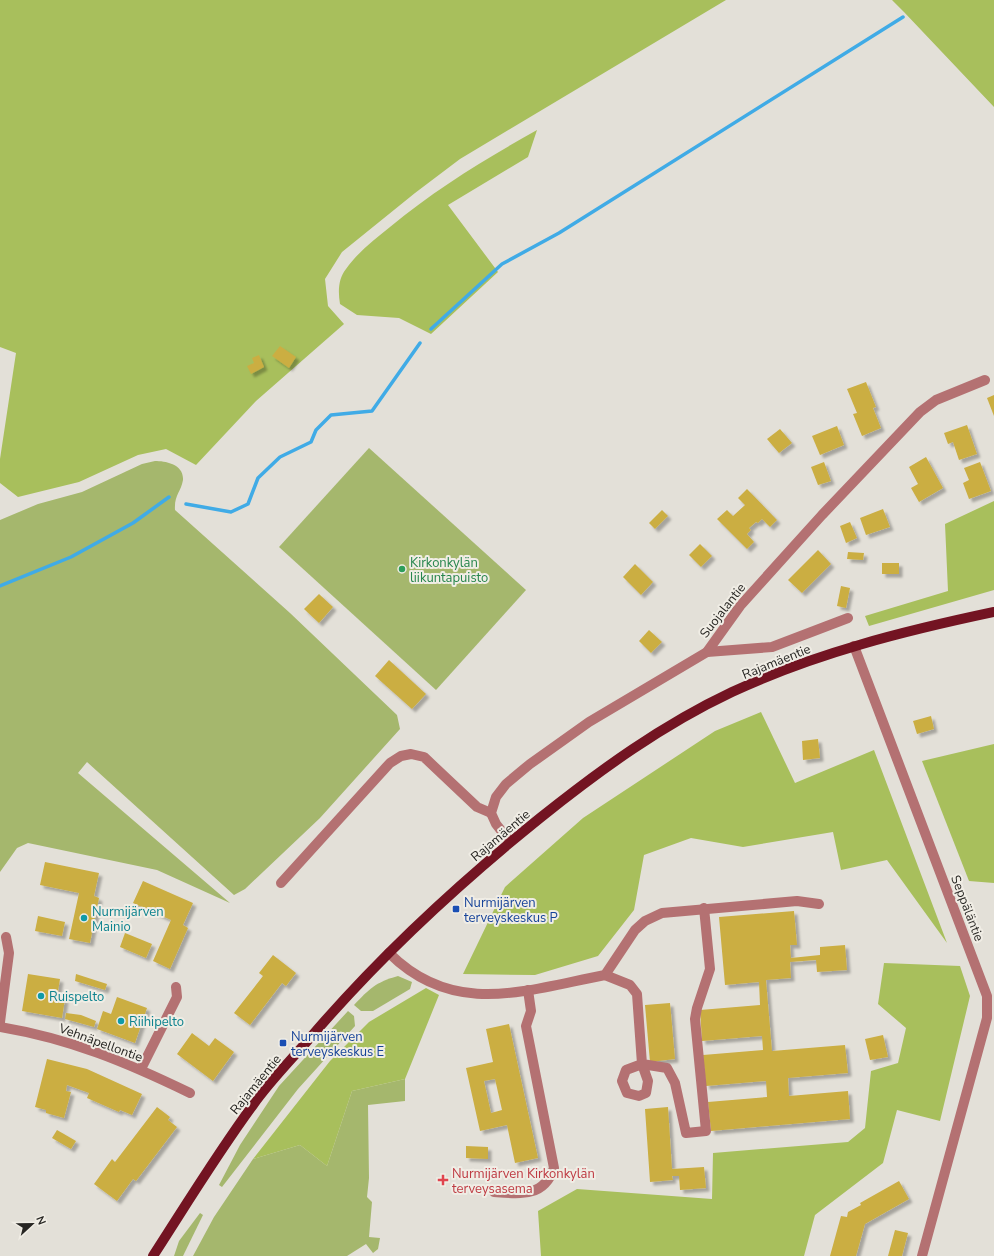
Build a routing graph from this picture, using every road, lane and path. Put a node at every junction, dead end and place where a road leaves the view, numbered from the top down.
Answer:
1 (985, 380) dead end
2 (994, 612) edge
3 (848, 618) dead end
4 (854, 646) junction
5 (707, 652) junction
6 (491, 813) junction
7 (510, 842) junction
8 (281, 883) dead end
9 (819, 904) dead end
10 (704, 908) junction
11 (6, 937) dead end
12 (389, 953) junction
13 (605, 975) junction
14 (176, 988) dead end
15 (528, 990) junction
16 (991, 996) edge
17 (0, 1022) edge
18 (0, 1027) edge
19 (141, 1069) junction
20 (190, 1093) dead end
21 (494, 1192) dead end
22 (153, 1256) edge
23 (922, 1256) edge

1 - 5 street, Suojalantie
2 - 4 main road, Rajamäentie
3 - 5 street
4 - 7 main road, Rajamäentie
4 - 16 street, Seppäläntie
5 - 6 street, Suojalantie
6 - 7 street
6 - 8 street
7 - 12 main road, Rajamäentie
9 - 10 street
10 - 13 street
10 - 13 street
11 - 17 street
12 - 15 street
12 - 22 main road, Rajamäentie
13 - 15 street
14 - 19 street
15 - 21 street
16 - 23 street, Seppäläntie
18 - 19 street, Vehnäpellontie
19 - 20 street, Vehnäpellontie

